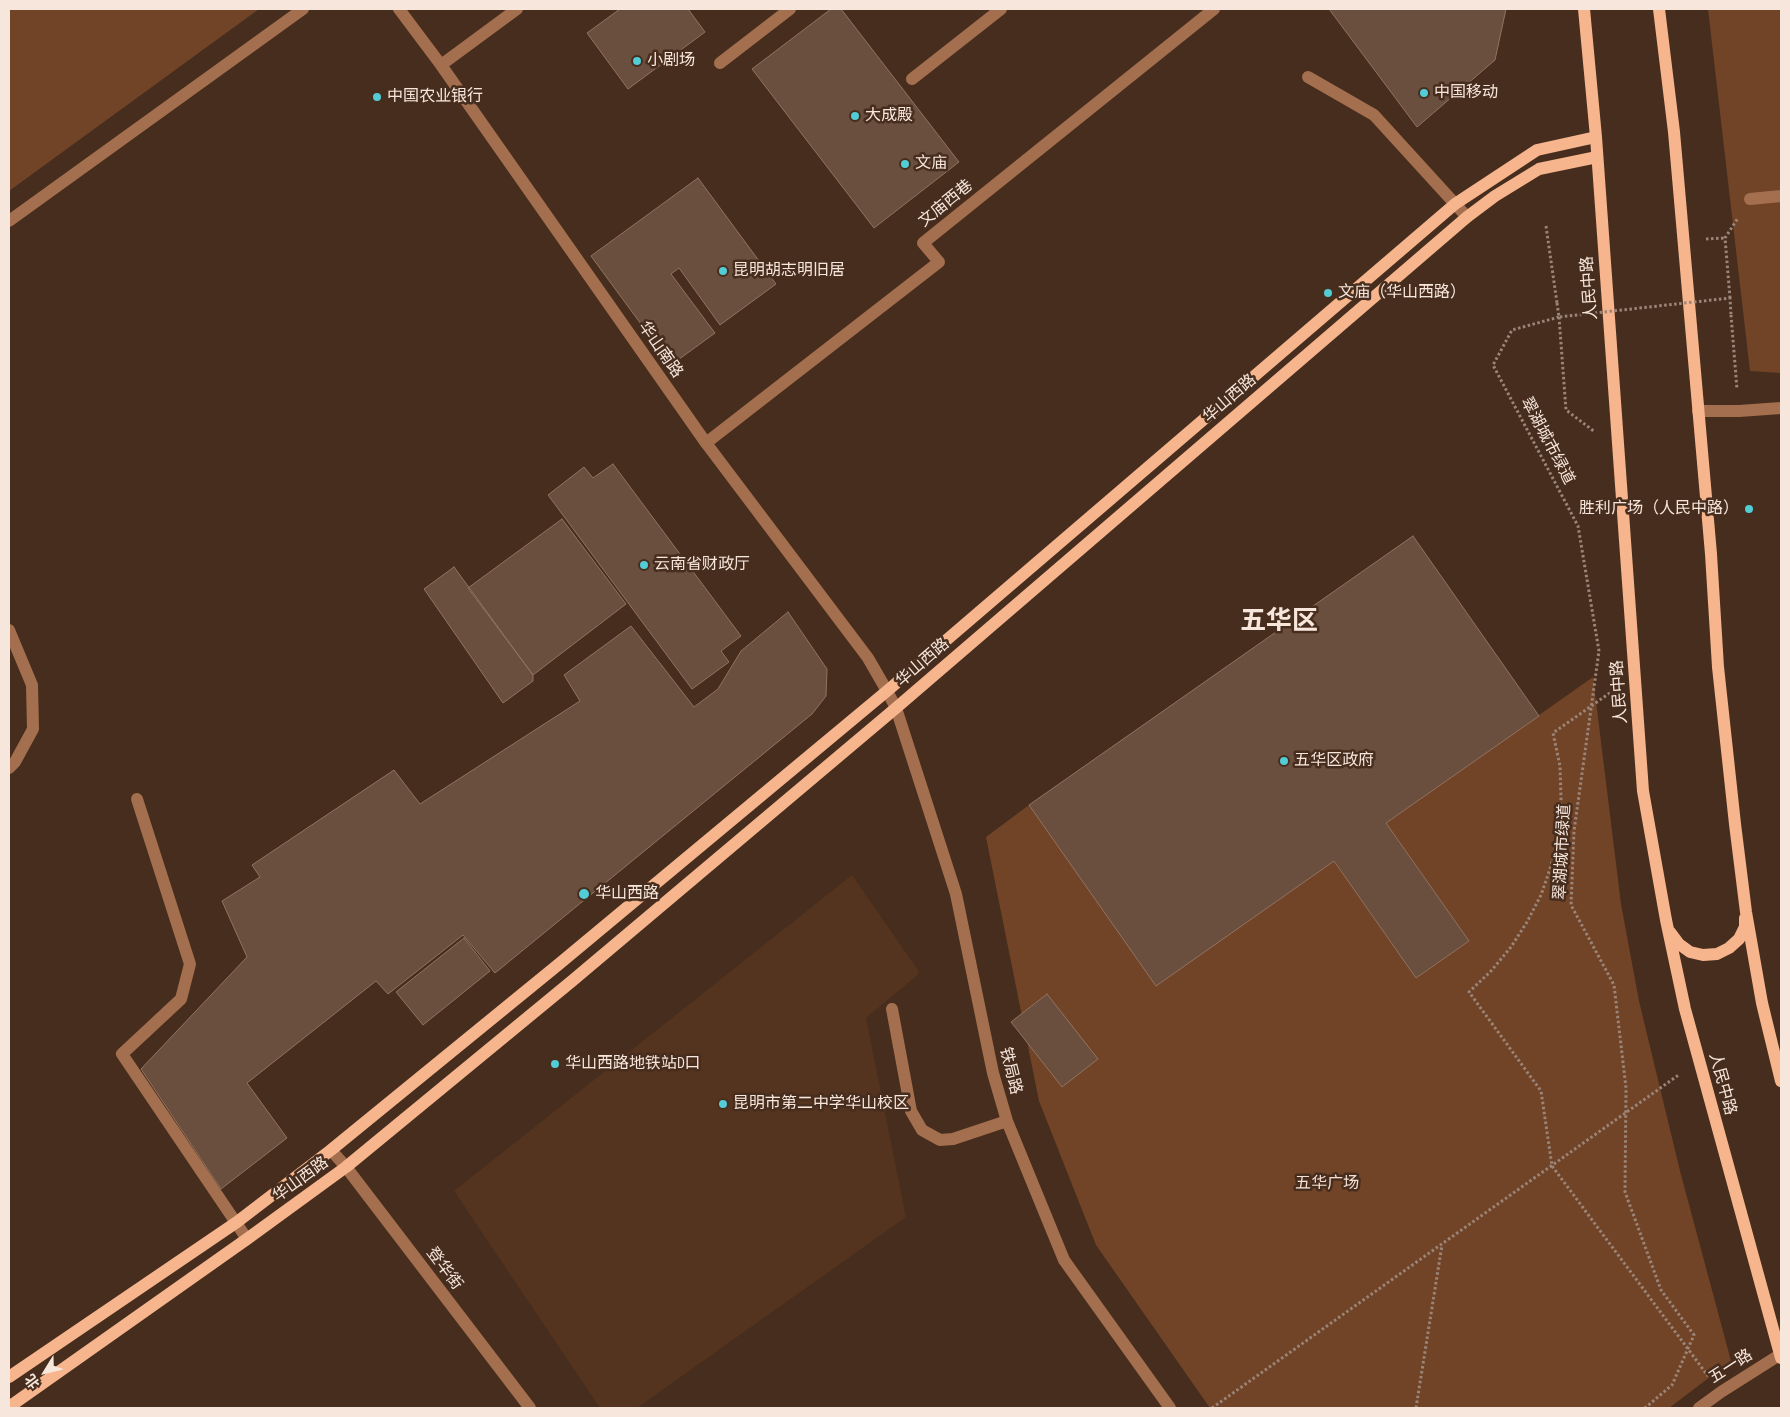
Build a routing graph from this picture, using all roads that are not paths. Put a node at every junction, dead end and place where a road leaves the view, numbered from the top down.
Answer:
1 (303, 9) edge
2 (399, 9) edge
3 (517, 9) edge
4 (790, 9) edge
5 (1001, 9) edge
6 (1214, 9) edge
7 (1584, 9) edge
8 (1659, 9) edge
9 (720, 63) dead end
10 (441, 65) junction
11 (1308, 77) dead end
12 (912, 79) dead end
13 (1596, 137) junction
14 (1597, 157) junction
15 (1781, 196) edge
16 (1750, 199) dead end
17 (1455, 204) junction
18 (1467, 217) junction
19 (9, 221) edge
20 (1781, 408) edge
21 (1698, 411) junction
22 (706, 443) junction
23 (9, 630) edge
24 (886, 691) junction
25 (896, 708) junction
26 (9, 768) edge
27 (137, 799) dead end
28 (1746, 912) junction
29 (1666, 920) junction
30 (892, 1009) dead end
31 (1781, 1081) edge
32 (1007, 1121) junction
33 (331, 1150) junction
34 (346, 1168) junction
35 (236, 1222) junction
36 (247, 1239) junction
37 (1781, 1356) edge
38 (9, 1377) edge
39 (9, 1407) edge
40 (530, 1408) edge
41 (1170, 1408) edge
42 (1700, 1408) edge

1 - 19 street
2 - 10 street, 华山南路
3 - 10 street
4 - 9 street
5 - 12 street
6 - 22 street, 文庙西巷
7 - 13 main road, 人民中路
8 - 21 main road
10 - 22 street, 华山南路
11 - 17 street
13 - 14 main road, 人民中路
13 - 17 main road, 华山西路
14 - 18 main road, 华山西路
14 - 29 main road, 人民中路
15 - 16 street
17 - 18 street
17 - 24 main road, 华山西路
18 - 25 main road, 华山西路
20 - 21 street
21 - 28 main road
22 - 24 street, 华山南路
23 - 26 street
24 - 25 street, 华山南路
24 - 33 main road, 华山西路
25 - 32 street, 铁局路
25 - 34 main road, 华山西路
27 - 35 street
28 - 29 main road
28 - 31 main road
29 - 37 main road, 人民中路
30 - 32 street
32 - 41 street, 铁局路
33 - 34 street, 登华街
33 - 35 main road, 华山西路
34 - 36 main road, 华山西路
34 - 40 street, 登华街
35 - 36 street
35 - 38 main road, 华山西路
36 - 39 main road, 华山西路
37 - 42 street, 五一路

